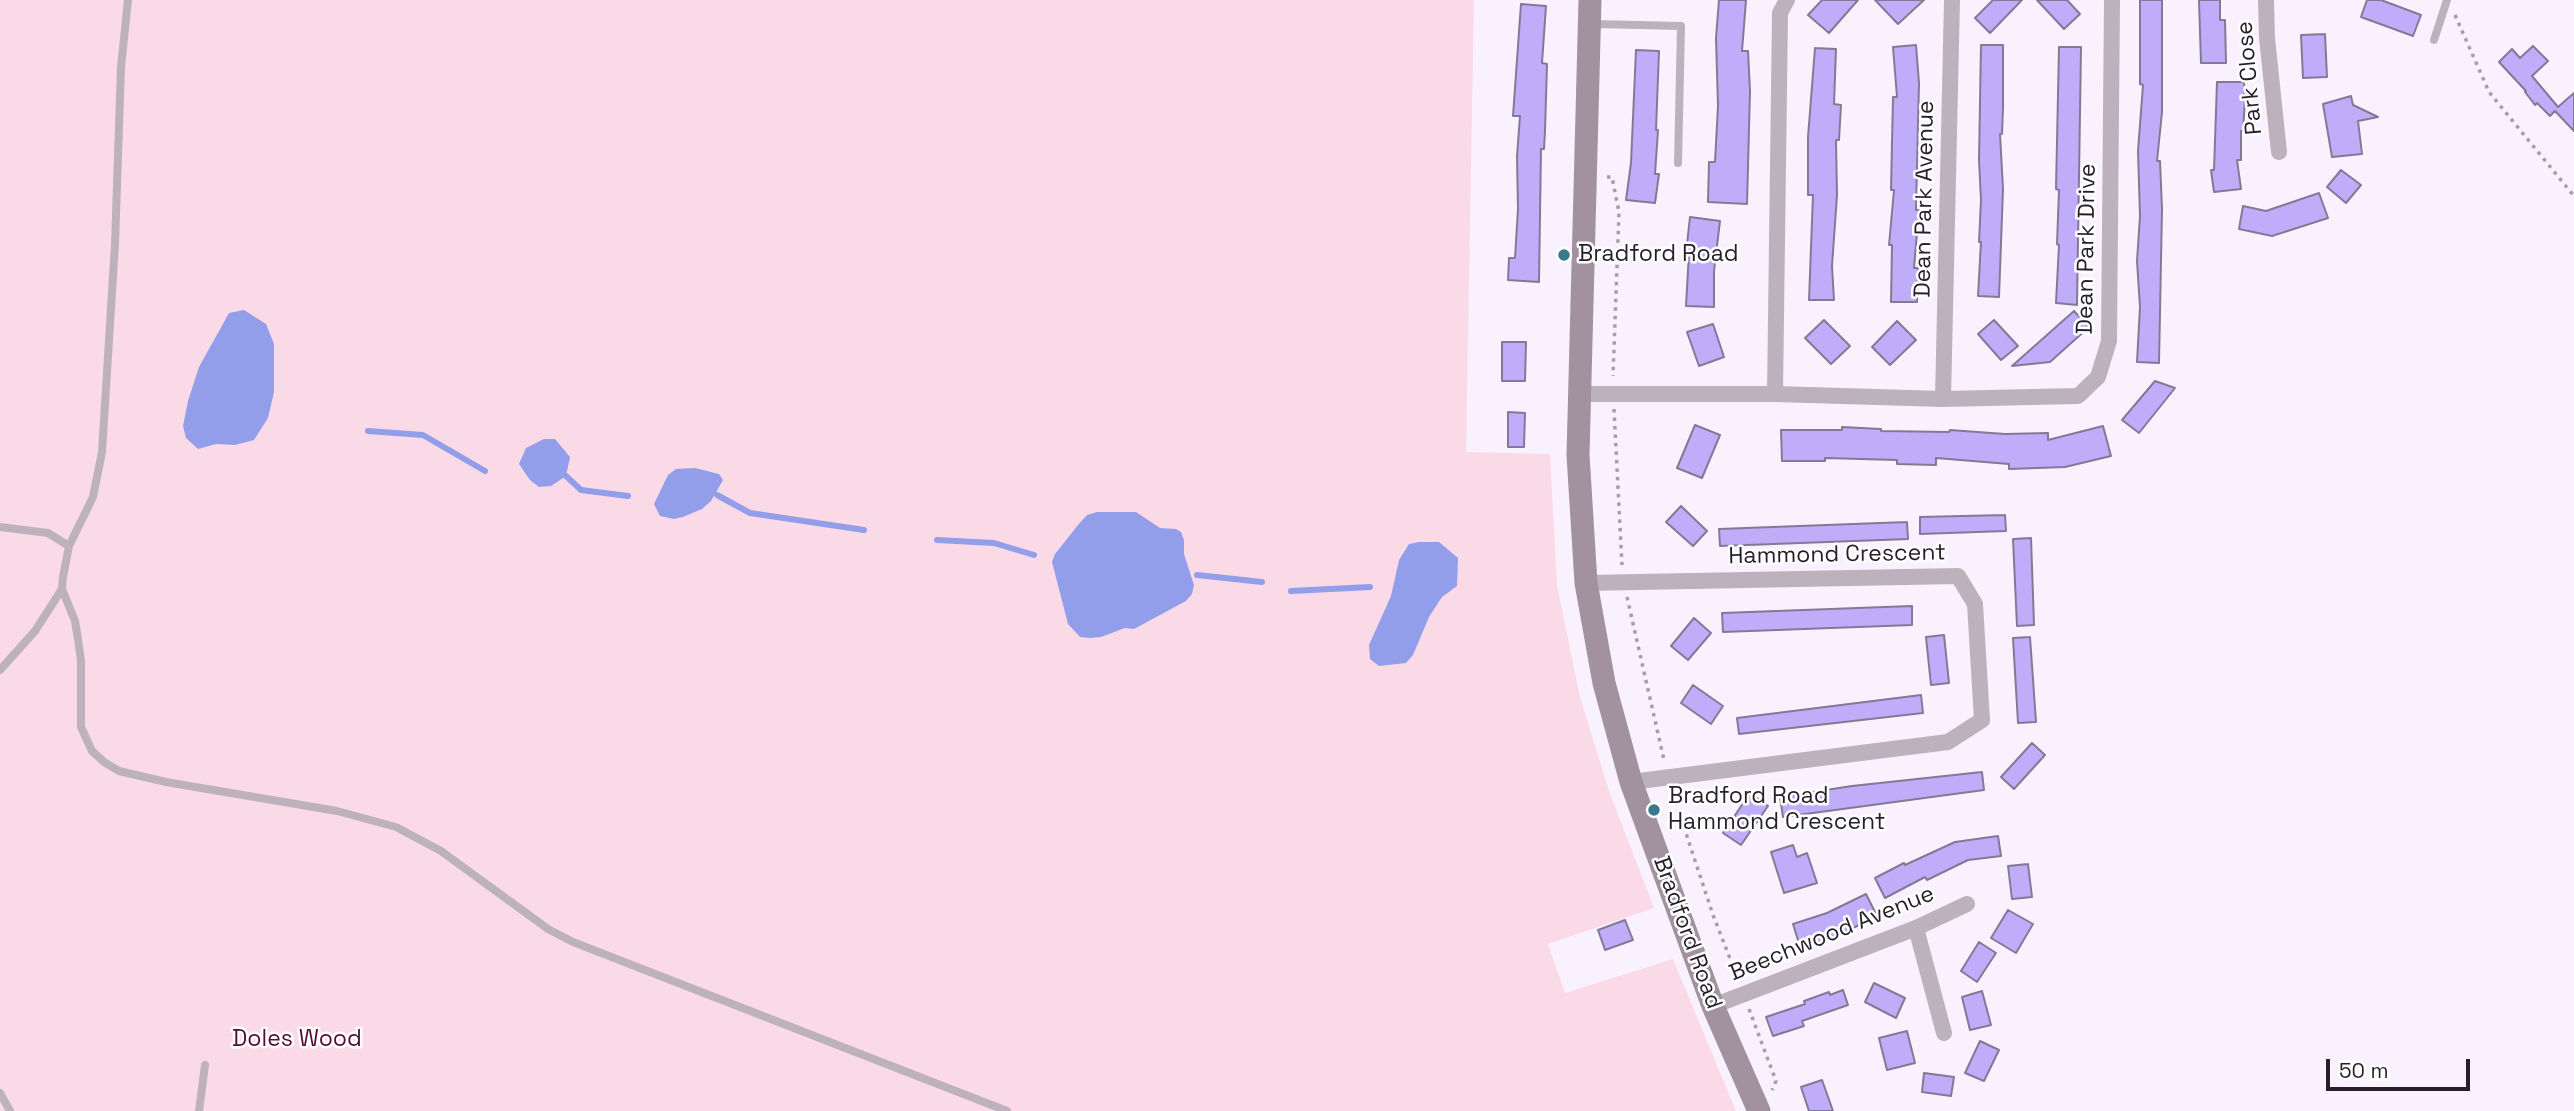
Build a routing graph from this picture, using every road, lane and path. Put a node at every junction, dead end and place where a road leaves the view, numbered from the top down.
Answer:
1 (128, 0) edge
2 (1590, 0) edge
3 (1787, 0) edge
4 (1952, 0) edge
5 (2112, 0) edge
6 (2266, 0) edge
7 (2446, 0) edge
8 (2454, 12) dead end
9 (1590, 24) junction
10 (2434, 40) dead end
11 (2279, 152) dead end
12 (1678, 163) dead end
13 (1587, 176) junction
14 (2574, 196) edge
15 (1580, 394) junction
16 (1614, 394) junction
17 (1775, 394) junction
18 (1943, 398) junction
19 (0, 527) edge
20 (69, 546) junction
21 (1623, 582) junction
22 (1586, 583) junction
23 (62, 589) junction
24 (0, 670) edge
25 (1668, 776) junction
26 (1632, 782) junction
27 (1967, 904) dead end
28 (1916, 928) junction
29 (1744, 994) junction
30 (1713, 1006) junction
31 (1944, 1033) dead end
32 (205, 1065) dead end
33 (1772, 1091) dead end
34 (0, 1093) edge
35 (8, 1109) edge
36 (199, 1111) edge
37 (1007, 1111) edge
38 (1759, 1111) edge

1 - 20 lane
2 - 9 main road, Bradford Road
3 - 17 street
4 - 18 street, Dean Park Avenue
5 - 18 street, Dean Park Drive
6 - 11 street, Park Close
7 - 10 lane
8 - 14 path
9 - 12 lane
9 - 13 main road, Bradford Road
13 - 15 main road, Bradford Road
13 - 16 path
15 - 16 street, Dean Park Drive
15 - 22 main road, Bradford Road
16 - 17 street, Dean Park Drive
16 - 21 path
17 - 18 street, Dean Park Drive
19 - 20 lane
20 - 23 lane
21 - 22 street, Hammond Crescent
21 - 25 path
21 - 25 street, Hammond Crescent
22 - 26 main road, Bradford Road
23 - 24 lane
23 - 37 lane
25 - 26 street, Hammond Crescent
25 - 29 path
26 - 30 main road, Bradford Road
27 - 28 street, Beechwood Avenue
28 - 29 street, Beechwood Avenue
28 - 31 street
29 - 30 street, Beechwood Avenue
29 - 33 path
30 - 38 main road, Bradford Road
32 - 36 lane
34 - 35 lane

